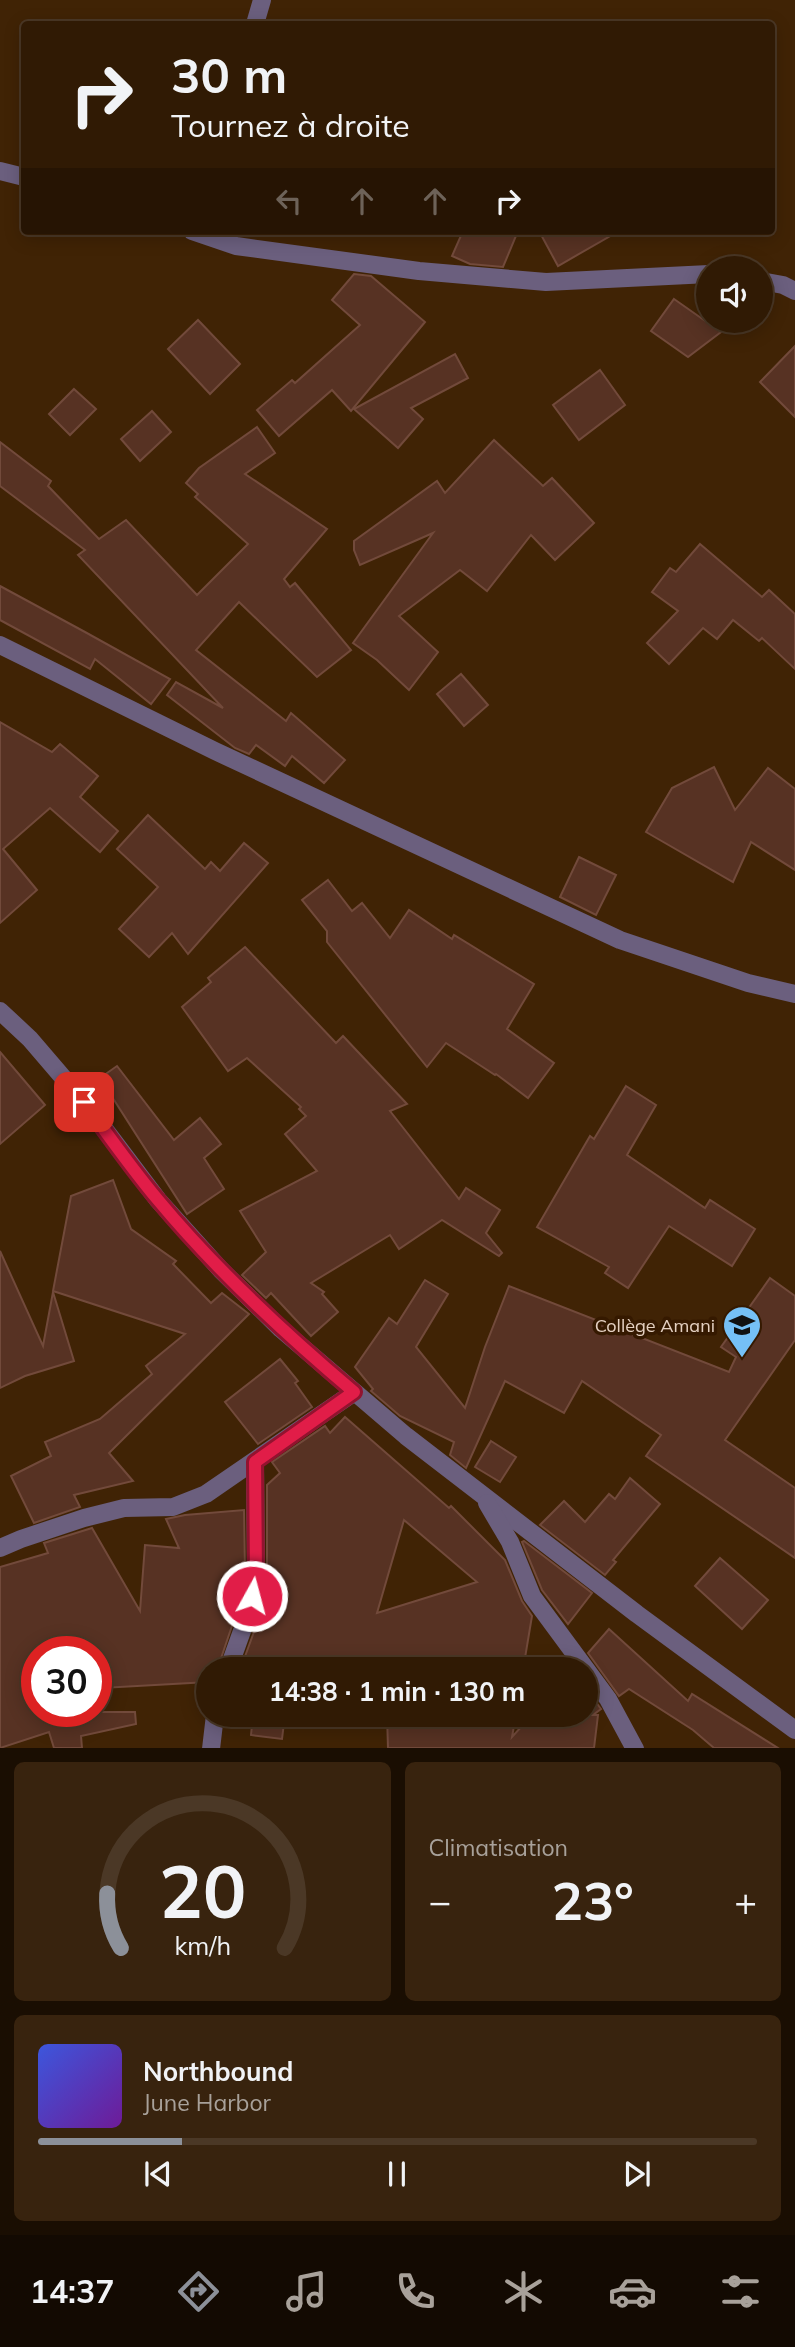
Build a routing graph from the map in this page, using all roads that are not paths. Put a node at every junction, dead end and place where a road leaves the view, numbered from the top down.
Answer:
1 (262, 0) edge
2 (256, 21) edge
3 (0, 171) edge
4 (21, 176) edge
5 (204, 235) edge
6 (696, 275) edge
7 (773, 283) edge
8 (795, 291) edge
9 (0, 645) edge
10 (795, 994) edge
11 (0, 1011) edge
12 (354, 1392) junction
13 (255, 1462) junction
14 (482, 1494) junction
15 (0, 1548) edge
16 (233, 1657) edge
17 (214, 1727) edge
18 (795, 1730) edge
19 (211, 1748) edge
20 (635, 1748) edge

1 - 2 street
3 - 4 street
5 - 6 street
7 - 8 street
9 - 10 street
11 - 12 street
12 - 13 street
12 - 14 street
13 - 15 street
13 - 16 street
14 - 18 street
14 - 20 street
17 - 19 street

